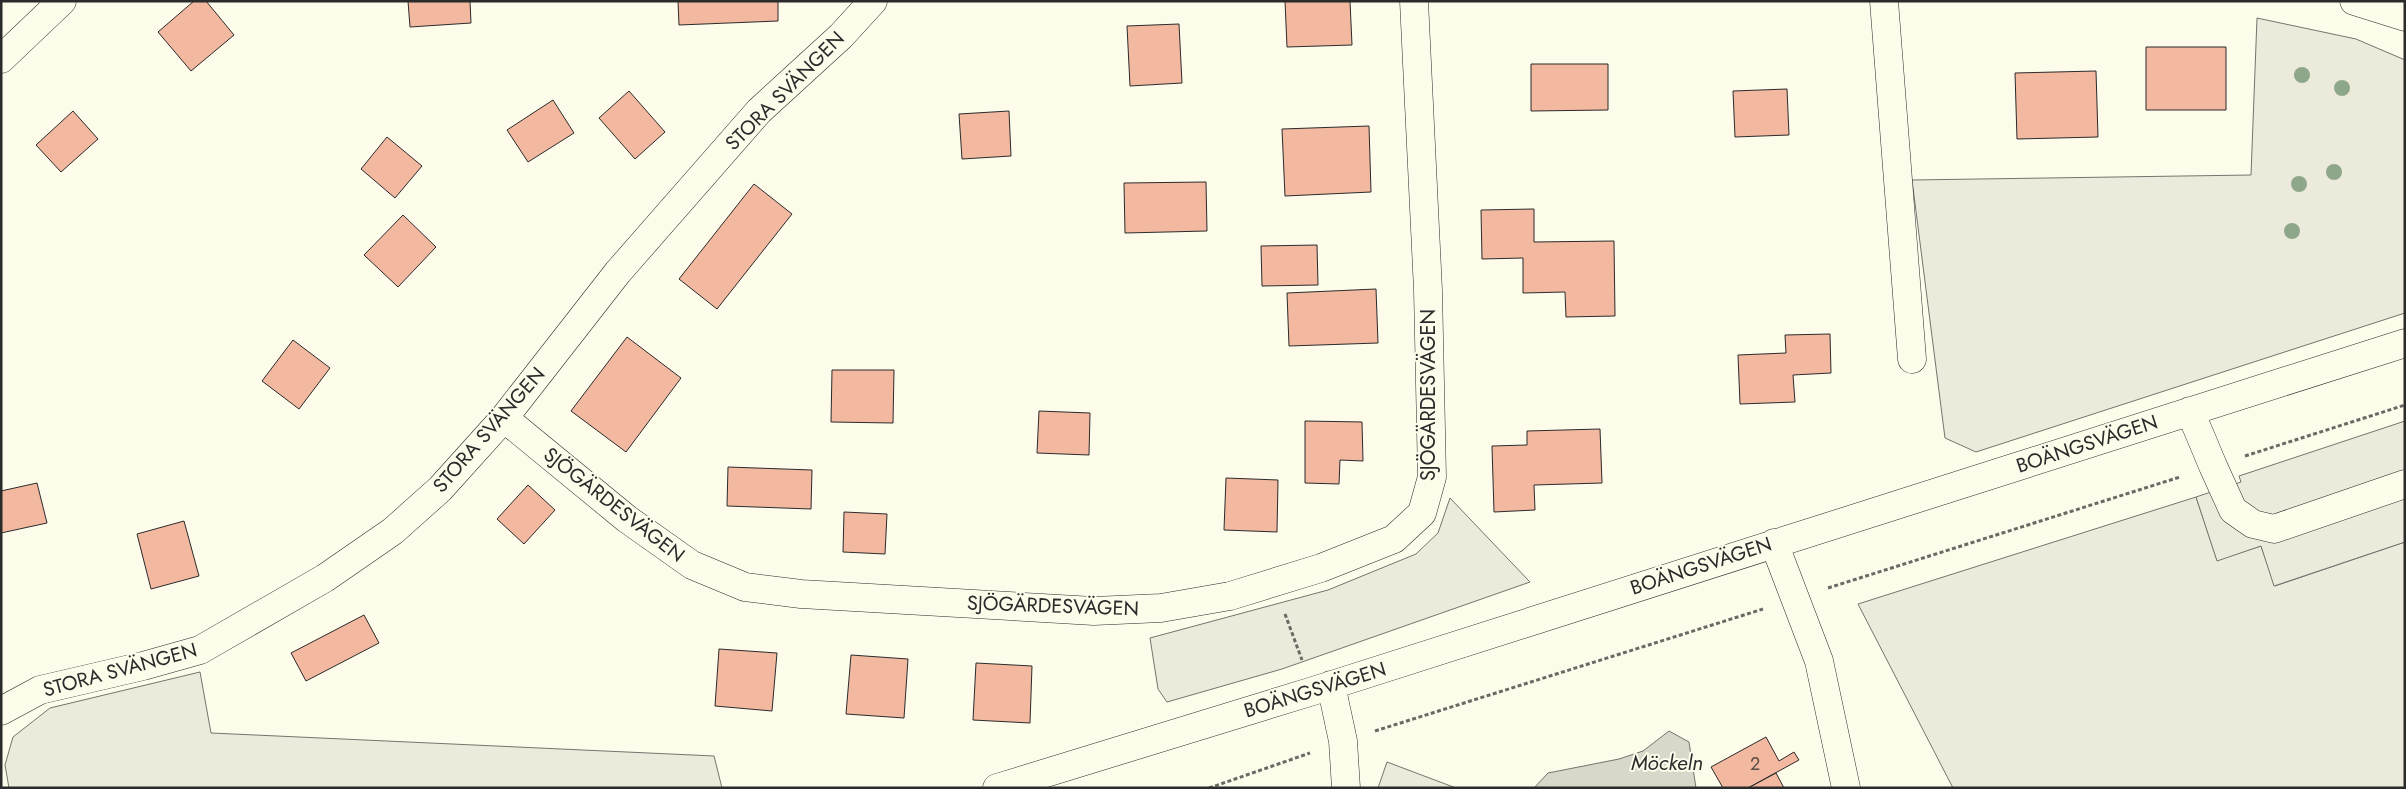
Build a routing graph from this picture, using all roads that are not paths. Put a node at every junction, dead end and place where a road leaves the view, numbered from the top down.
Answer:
1 (62, 1) edge
2 (873, 1) edge
3 (1414, 1) edge
4 (1884, 1) edge
5 (2354, 1) edge
6 (2405, 17) edge
7 (1, 59) edge
8 (2405, 343) edge
9 (1912, 359) dead end
10 (2190, 411) junction
11 (504, 418) junction
12 (2405, 484) edge
13 (1774, 543) junction
14 (1322, 688) junction
15 (1, 711) edge
16 (1069, 777) edge
17 (997, 788) edge
18 (1346, 788) edge
19 (1846, 788) edge

1 - 7 street
2 - 11 street, STORA SVÄNGEN
3 - 11 street, SJÖGÄRDESVÄGEN
4 - 9 street
5 - 6 street
8 - 10 street, BOÄNGSVÄGEN
10 - 12 street
10 - 13 street, BOÄNGSVÄGEN
11 - 15 street, STORA SVÄNGEN
13 - 14 street, BOÄNGSVÄGEN
13 - 19 street
14 - 16 street, BOÄNGSVÄGEN
14 - 18 street
16 - 17 street, BOÄNGSVÄGEN

